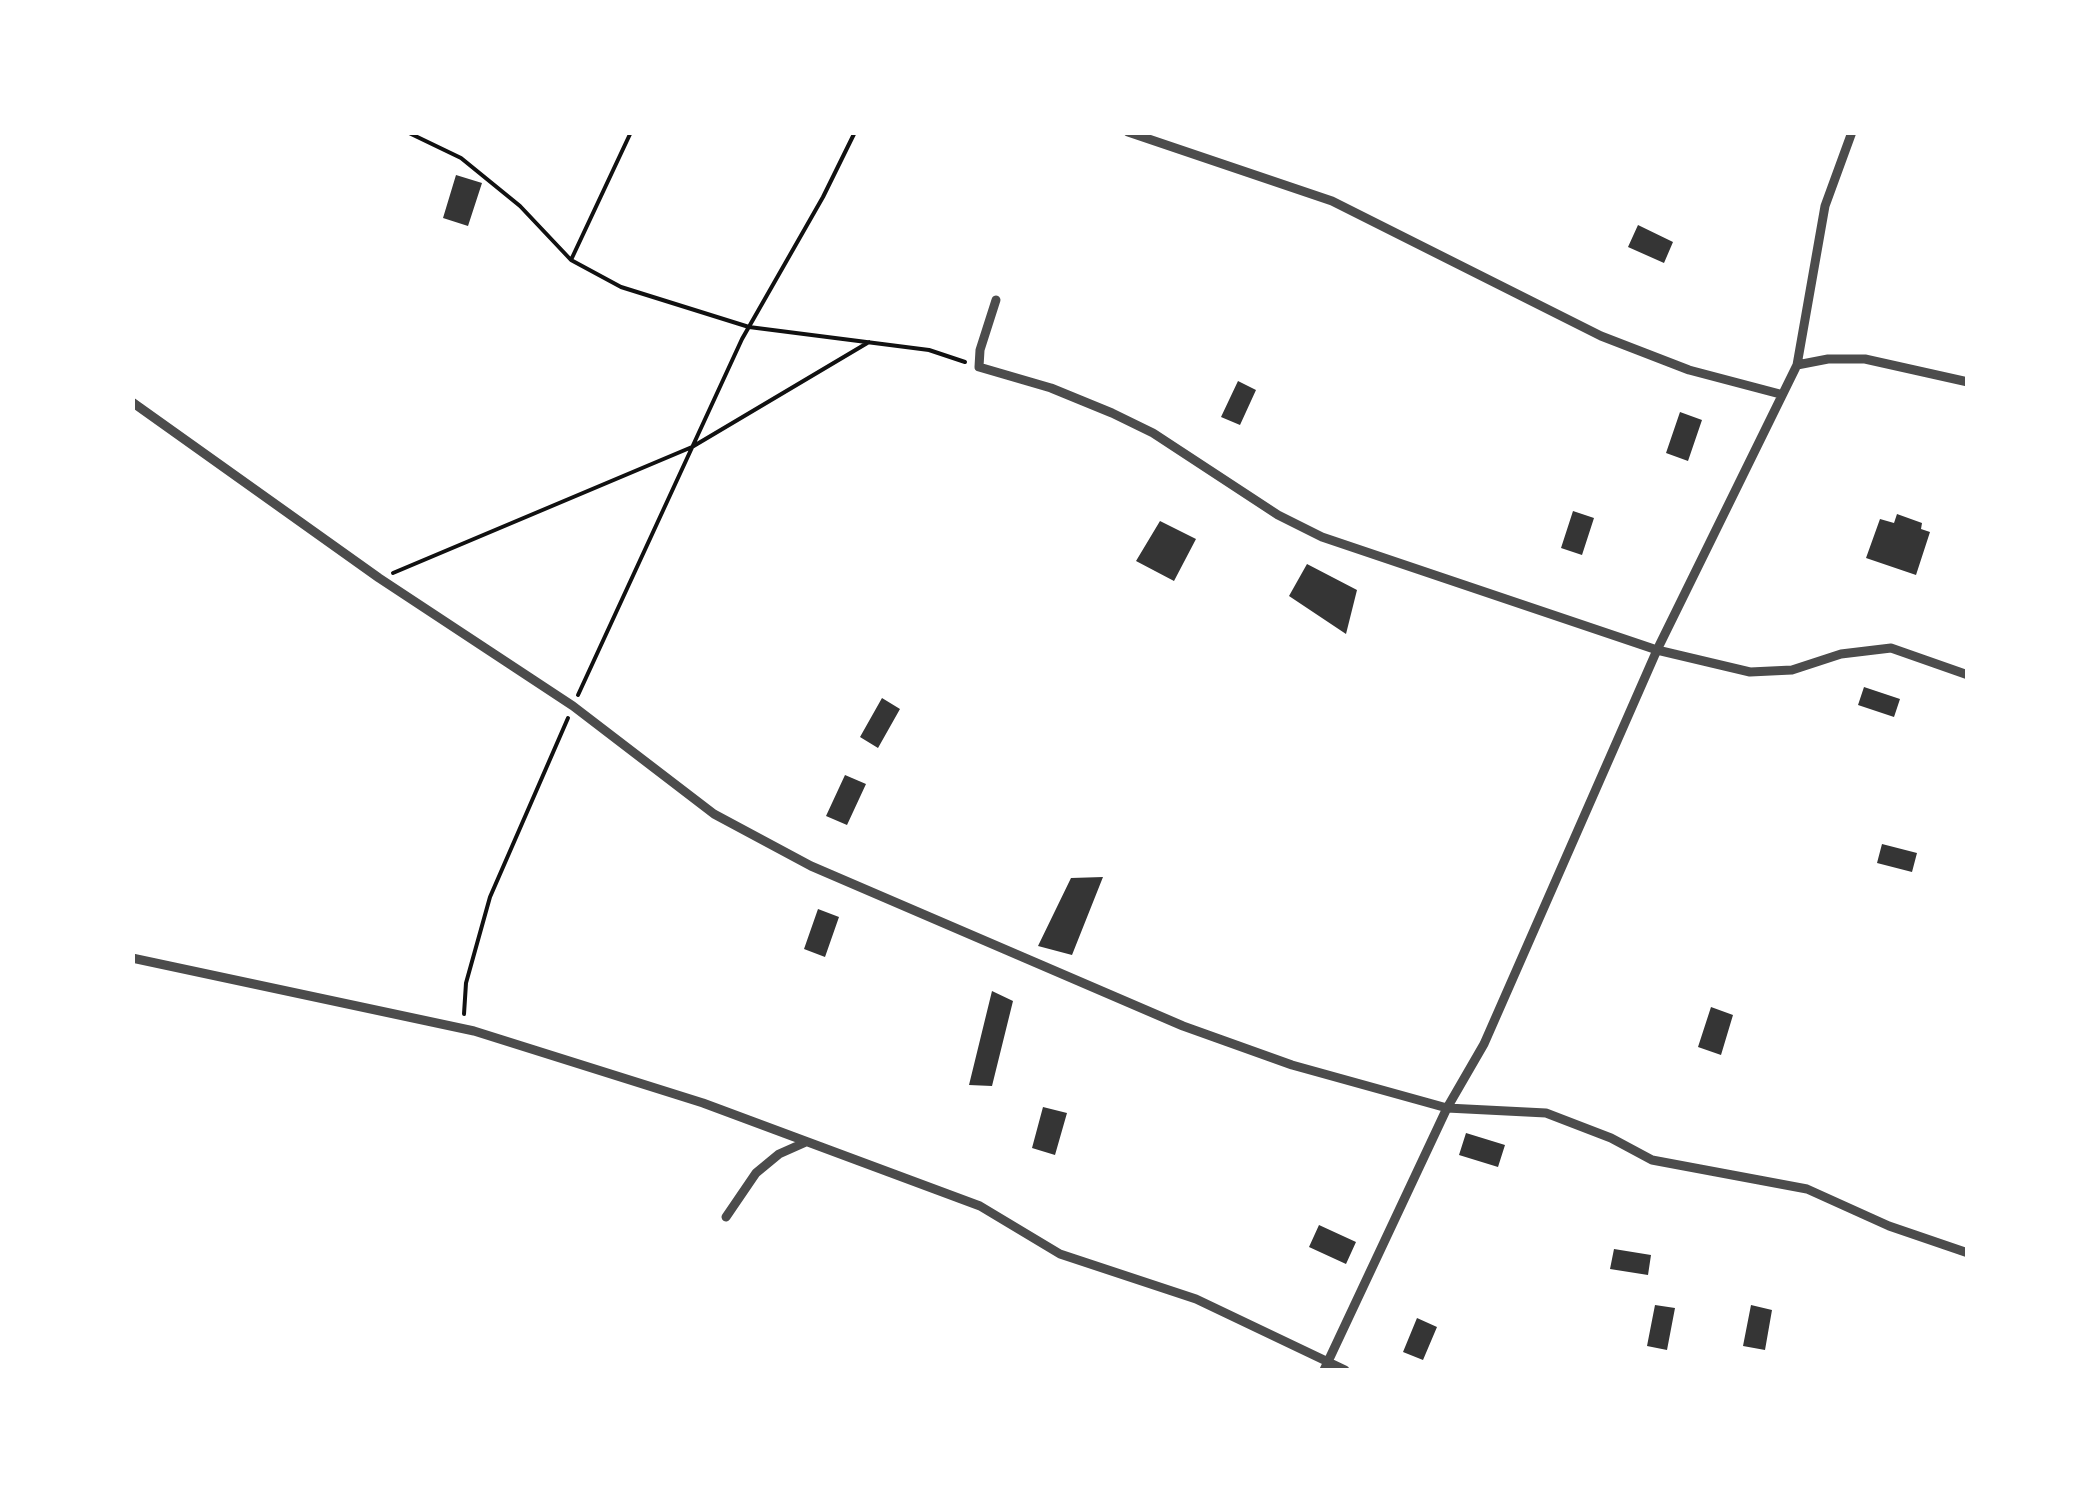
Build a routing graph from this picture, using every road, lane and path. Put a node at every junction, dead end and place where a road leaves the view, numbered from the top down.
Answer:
1 (407, 132) edge
2 (631, 132) edge
3 (855, 132) edge
4 (1128, 132) edge
5 (1852, 132) edge
6 (571, 260) junction
7 (996, 300) dead end
8 (749, 327) junction
9 (869, 342) junction
10 (1796, 366) junction
11 (979, 367) junction
12 (1968, 382) edge
13 (1780, 394) junction
14 (132, 402) edge
15 (692, 447) junction
16 (380, 578) junction
17 (1657, 650) junction
18 (1968, 675) edge
19 (573, 706) junction
20 (132, 958) edge
21 (462, 1028) junction
22 (1447, 1108) junction
23 (806, 1142) junction
24 (726, 1217) dead end
25 (1968, 1253) edge
26 (1325, 1366) edge
27 (1344, 1370) edge

1 - 6 path
2 - 6 path
3 - 8 path
4 - 13 street
5 - 10 street
6 - 8 path
7 - 11 street
8 - 9 path
8 - 15 path
9 - 11 path
9 - 15 path
10 - 12 street
10 - 13 street
11 - 17 street
13 - 17 street
14 - 16 street
15 - 16 path
15 - 19 path
16 - 19 street
17 - 18 street
17 - 22 street
19 - 21 path
19 - 22 street
20 - 21 street
21 - 23 street
22 - 25 street
22 - 26 street
23 - 24 street
23 - 26 street
26 - 27 street

